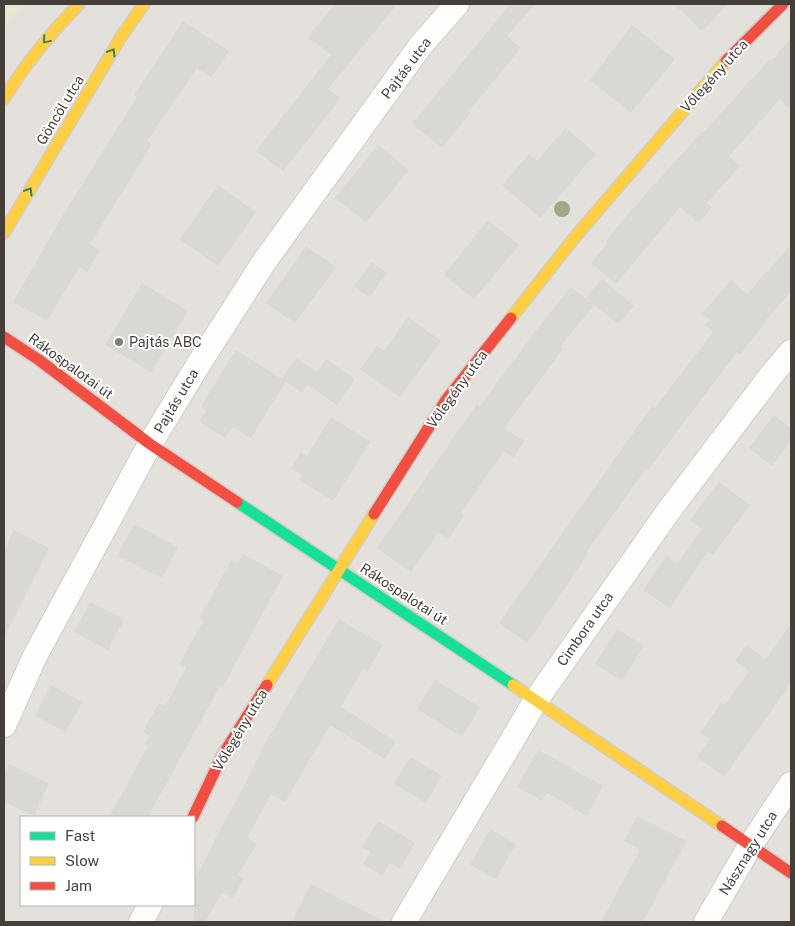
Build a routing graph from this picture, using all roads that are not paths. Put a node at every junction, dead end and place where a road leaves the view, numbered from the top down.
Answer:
1 (79, 4) edge
2 (144, 4) edge
3 (457, 4) edge
4 (783, 4) edge
5 (4, 99) edge
6 (4, 233) edge
7 (4, 337) edge
8 (791, 352) edge
9 (150, 444) junction
10 (339, 569) junction
11 (536, 700) junction
12 (4, 725) edge
13 (791, 784) edge
14 (193, 816) edge
15 (750, 846) junction
16 (791, 873) edge
17 (149, 906) edge
18 (141, 922) edge
19 (404, 922) edge
20 (706, 922) edge

1 -> 5 street
6 -> 2 street, Göncöl utca
3 - 9 street, Pajtás utca
4 - 10 street, Vőlegény utca
7 - 9 street, Rákospalotai út
8 - 11 street, Cimbora utca
9 - 10 street, Rákospalotai út
9 - 12 street, Pajtás utca
10 - 11 street, Rákospalotai út
10 - 14 street, Vőlegény utca
11 - 15 street, Rákospalotai út
11 - 19 street, Cimbora utca
13 - 15 street, Násznagy utca
15 - 16 street, Rákospalotai út
15 - 20 street, Násznagy utca
17 - 18 street

